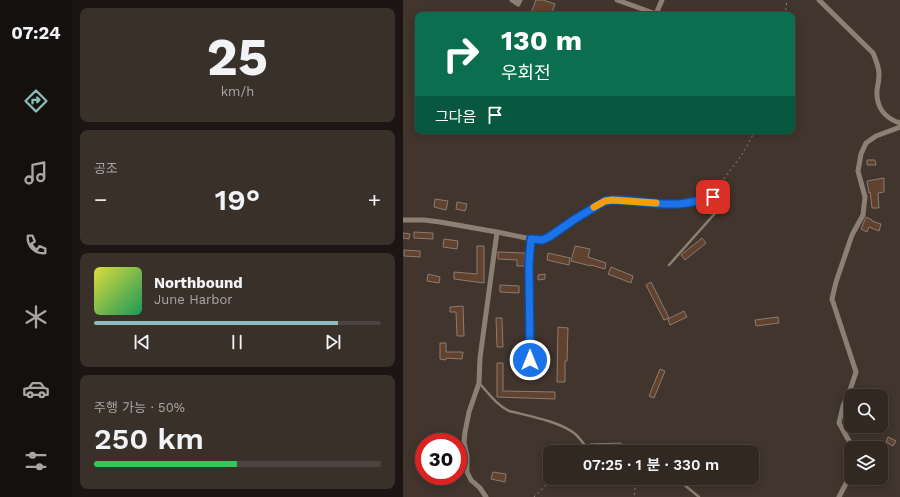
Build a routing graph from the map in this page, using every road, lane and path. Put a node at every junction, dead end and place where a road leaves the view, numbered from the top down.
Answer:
1 (512, 0) edge
2 (520, 0) edge
3 (617, 0) edge
4 (662, 0) edge
5 (787, 0) edge
6 (819, 0) edge
7 (650, 12) edge
8 (657, 12) edge
9 (785, 12) edge
10 (900, 123) edge
11 (900, 127) edge
12 (753, 134) edge
13 (707, 198) junction
14 (716, 199) joint
15 (403, 220) edge
16 (497, 232) junction
17 (531, 239) junction
18 (669, 265) dead end
19 (530, 360) dead end
20 (479, 383) junction
21 (849, 441) edge
22 (584, 445) edge
23 (546, 485) edge
24 (634, 485) edge
25 (684, 485) edge
26 (845, 485) edge
27 (486, 497) edge
28 (534, 497) edge
29 (634, 497) edge
30 (699, 497) edge
31 (839, 497) edge

1 - 2 street
3 - 7 street
4 - 8 street
5 - 9 path
6 - 10 street
11 - 21 street
12 - 13 path
13 - 14 street
13 - 17 street
14 - 18 lane
15 - 16 street
16 - 17 street
16 - 20 street
17 - 19 street
20 - 22 lane
20 - 27 street
23 - 28 path
24 - 29 path
25 - 30 lane
26 - 31 street

